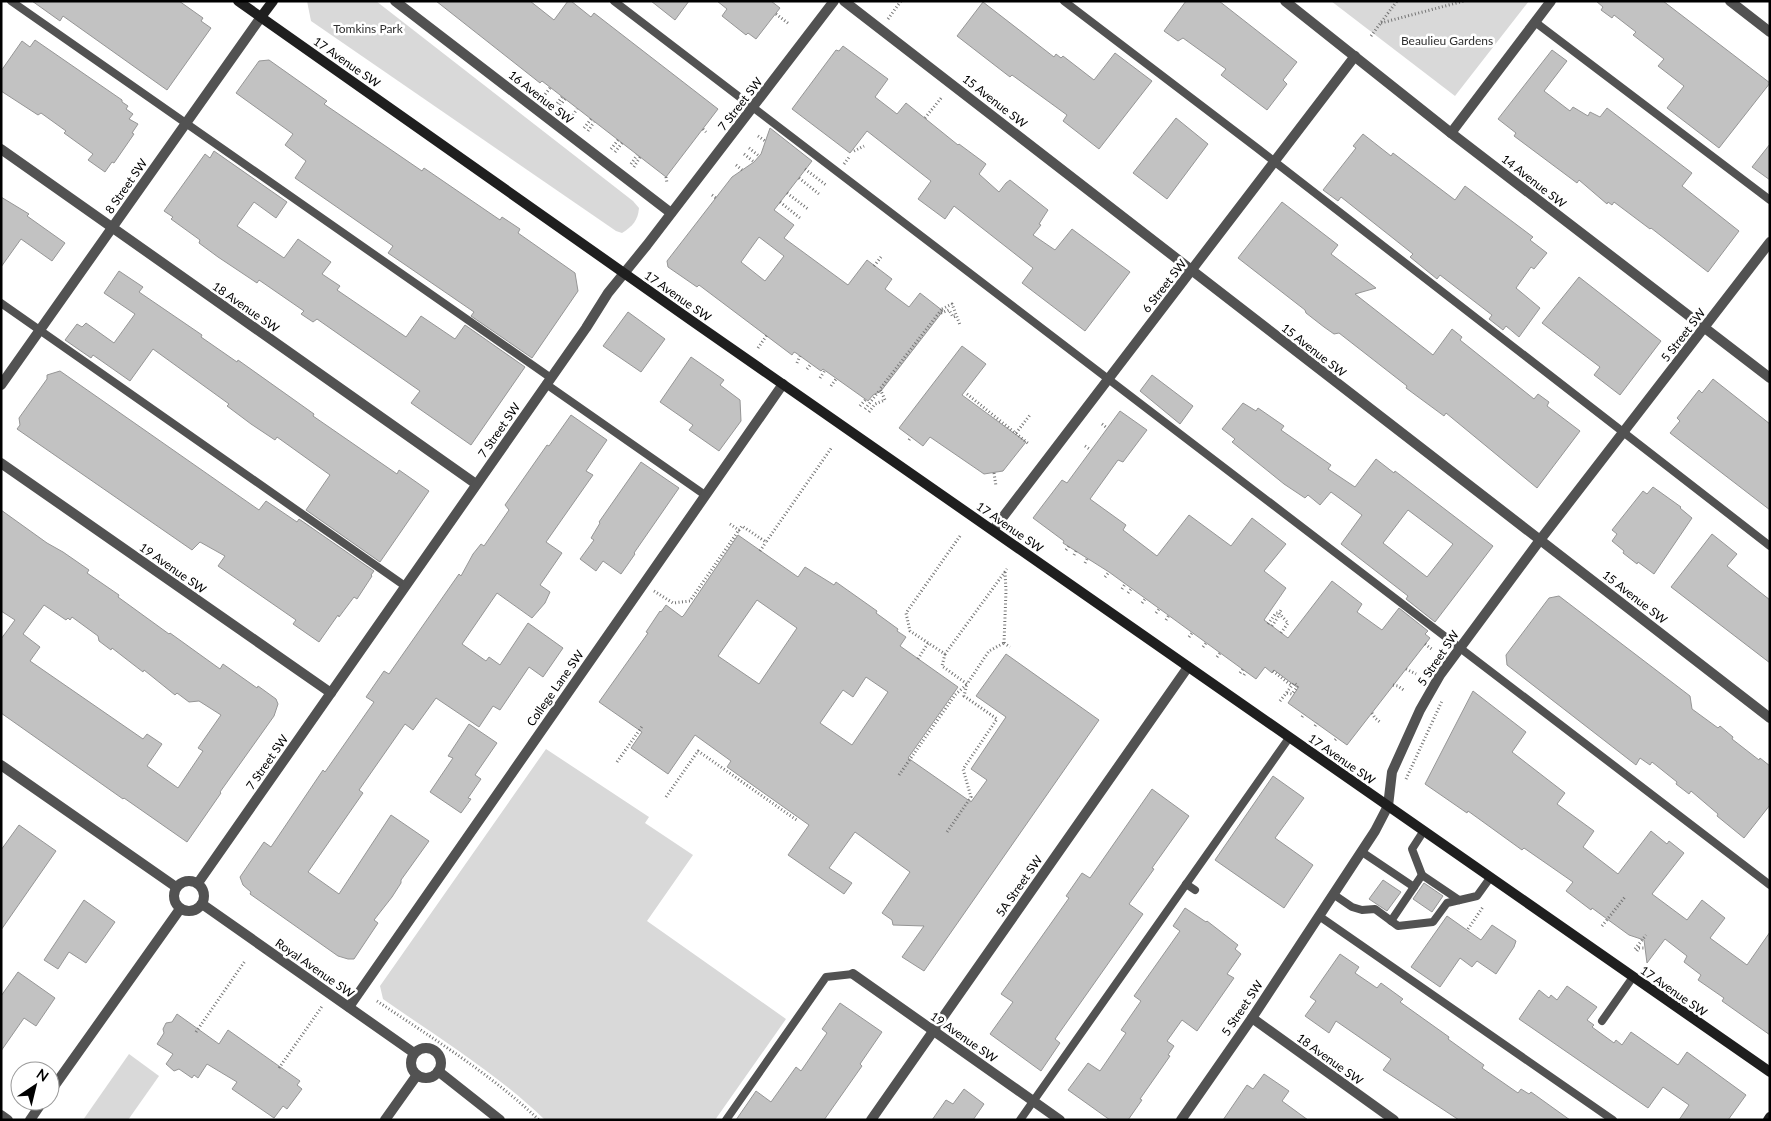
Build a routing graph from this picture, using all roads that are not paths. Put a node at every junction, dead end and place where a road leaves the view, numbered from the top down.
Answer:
1 (11, 1) edge
2 (238, 1) edge
3 (273, 1) edge
4 (395, 1) edge
5 (614, 1) edge
6 (834, 1) edge
7 (844, 1) edge
8 (1064, 1) edge
9 (1285, 1) edge
10 (1551, 1) edge
11 (1730, 1) edge
12 (262, 17) junction
13 (1535, 22) junction
14 (1770, 32) edge
15 (1355, 56) junction
16 (753, 108) junction
17 (185, 124) junction
18 (1451, 132) junction
19 (1, 149) edge
20 (1274, 162) junction
21 (1770, 200) edge
22 (671, 213) junction
23 (112, 228) junction
24 (1770, 242) edge
25 (1191, 271) junction
26 (624, 273) junction
27 (1, 303) edge
28 (1703, 328) junction
29 (40, 330) junction
30 (1770, 378) edge
31 (1108, 379) junction
32 (548, 381) junction
33 (783, 384) junction
34 (1, 385) edge
35 (1623, 433) junction
36 (1, 463) edge
37 (476, 484) junction
38 (705, 495) junction
39 (993, 530) junction
40 (1540, 540) junction
41 (1770, 546) edge
42 (405, 586) junction
43 (1459, 648) junction
44 (1188, 667) junction
45 (331, 693) junction
46 (1770, 718) edge
47 (1289, 738) junction
48 (1, 765) edge
49 (1388, 806) junction
50 (1423, 832) junction
51 (1362, 852) junction
52 (1422, 875) junction
53 (1490, 878) junction
54 (198, 884) junction
55 (1186, 884) junction
56 (1770, 885) edge
57 (176, 887) junction
58 (1414, 887) junction
59 (1195, 890) dead end
60 (1333, 894) junction
61 (1459, 900) junction
62 (202, 904) junction
63 (180, 909) junction
64 (1318, 916) junction
65 (1391, 921) junction
66 (853, 974) joint
67 (1632, 977) junction
68 (348, 1007) junction
69 (1252, 1018) junction
70 (1602, 1021) dead end
71 (934, 1031) junction
72 (414, 1053) junction
73 (438, 1071) junction
74 (1770, 1072) edge
75 (417, 1075) junction
76 (60, 1078) edge
77 (1033, 1101) junction
78 (1, 1115) edge
79 (8, 1120) edge
80 (385, 1120) edge
81 (500, 1120) edge
82 (726, 1120) edge
83 (871, 1120) edge
84 (1020, 1120) edge
85 (1060, 1120) edge
86 (1181, 1120) edge
87 (1394, 1120) edge
88 (1613, 1120) edge

1 - 17 lane
2 - 12 main road, 17 Avenue SW
3 - 12 main road, 8 Street SW
4 - 22 street, 16 Avenue SW
5 - 16 lane
6 - 16 street, 7 Street SW
7 - 25 street, 15 Avenue SW
8 - 20 lane
9 - 15 street, 14 Avenue SW
10 - 13 street
11 - 14 street
12 - 17 street, 8 Street SW
12 - 26 main road, 17 Avenue SW
13 - 18 street
13 - 21 lane
15 - 18 street, 14 Avenue SW
15 - 20 street, 6 Street SW
16 - 22 street, 7 Street SW
16 - 31 lane
17 - 23 street, 8 Street SW
17 - 32 lane
18 - 28 street, 14 Avenue SW
19 - 23 street, 18 Avenue SW
20 - 25 street, 6 Street SW
20 - 35 lane
22 - 26 street, 7 Street SW
23 - 29 street, 8 Street SW
23 - 37 street, 18 Avenue SW
24 - 28 street, 5 Street SW
25 - 31 street, 6 Street SW
25 - 40 street, 15 Avenue SW
26 - 32 street, 7 Street SW
26 - 33 main road, 17 Avenue SW
27 - 29 lane
28 - 30 street, 14 Avenue SW
28 - 35 street, 5 Street SW
29 - 34 street, 8 Street SW
29 - 42 lane
31 - 39 street, 6 Street SW
31 - 43 lane
32 - 37 street, 7 Street SW
32 - 38 lane
33 - 38 street, College Lane SW
33 - 39 main road, 17 Avenue SW
35 - 40 street, 5 Street SW
35 - 41 lane
36 - 45 street, 19 Avenue SW
37 - 42 street, 7 Street SW
38 - 68 street, College Lane SW
39 - 44 main road, 17 Avenue SW
40 - 43 street, 5 Street SW
40 - 46 street, 15 Avenue SW
42 - 45 street, 7 Street SW
43 - 49 street, 5 Street SW
43 - 56 lane
44 - 47 main road, 17 Avenue SW
44 - 71 street, 5A Street SW
45 - 54 street, 7 Street SW
47 - 49 main road, 17 Avenue SW
47 - 55 lane
48 - 57 street
49 - 50 main road, 17 Avenue SW
49 - 51 street, 5 Street SW
50 - 52 lane
50 - 53 main road, 17 Avenue SW
51 - 58 lane
51 - 60 street, 5 Street SW
52 - 58 lane
52 - 61 lane
53 - 61 lane
53 - 67 main road, 17 Avenue SW
54 - 57 street
54 - 62 street
55 - 59 lane
55 - 77 lane
57 - 63 street
58 - 65 lane
60 - 64 street, 5 Street SW
60 - 65 lane
61 - 65 lane
62 - 63 street
62 - 68 street, Royal Avenue SW
63 - 76 street
64 - 69 street, 5 Street SW
64 - 88 lane
66 - 71 street, 19 Avenue SW
66 - 82 lane
67 - 70 lane
67 - 74 main road, 17 Avenue SW
68 - 72 street, Royal Avenue SW
69 - 86 street, 5 Street SW
69 - 87 street, 18 Avenue SW
71 - 77 street, 19 Avenue SW
71 - 83 street, 5A Street SW
72 - 73 street
72 - 75 street
73 - 75 street
73 - 81 street
75 - 80 street
77 - 84 lane
77 - 85 street, 19 Avenue SW
78 - 79 street

